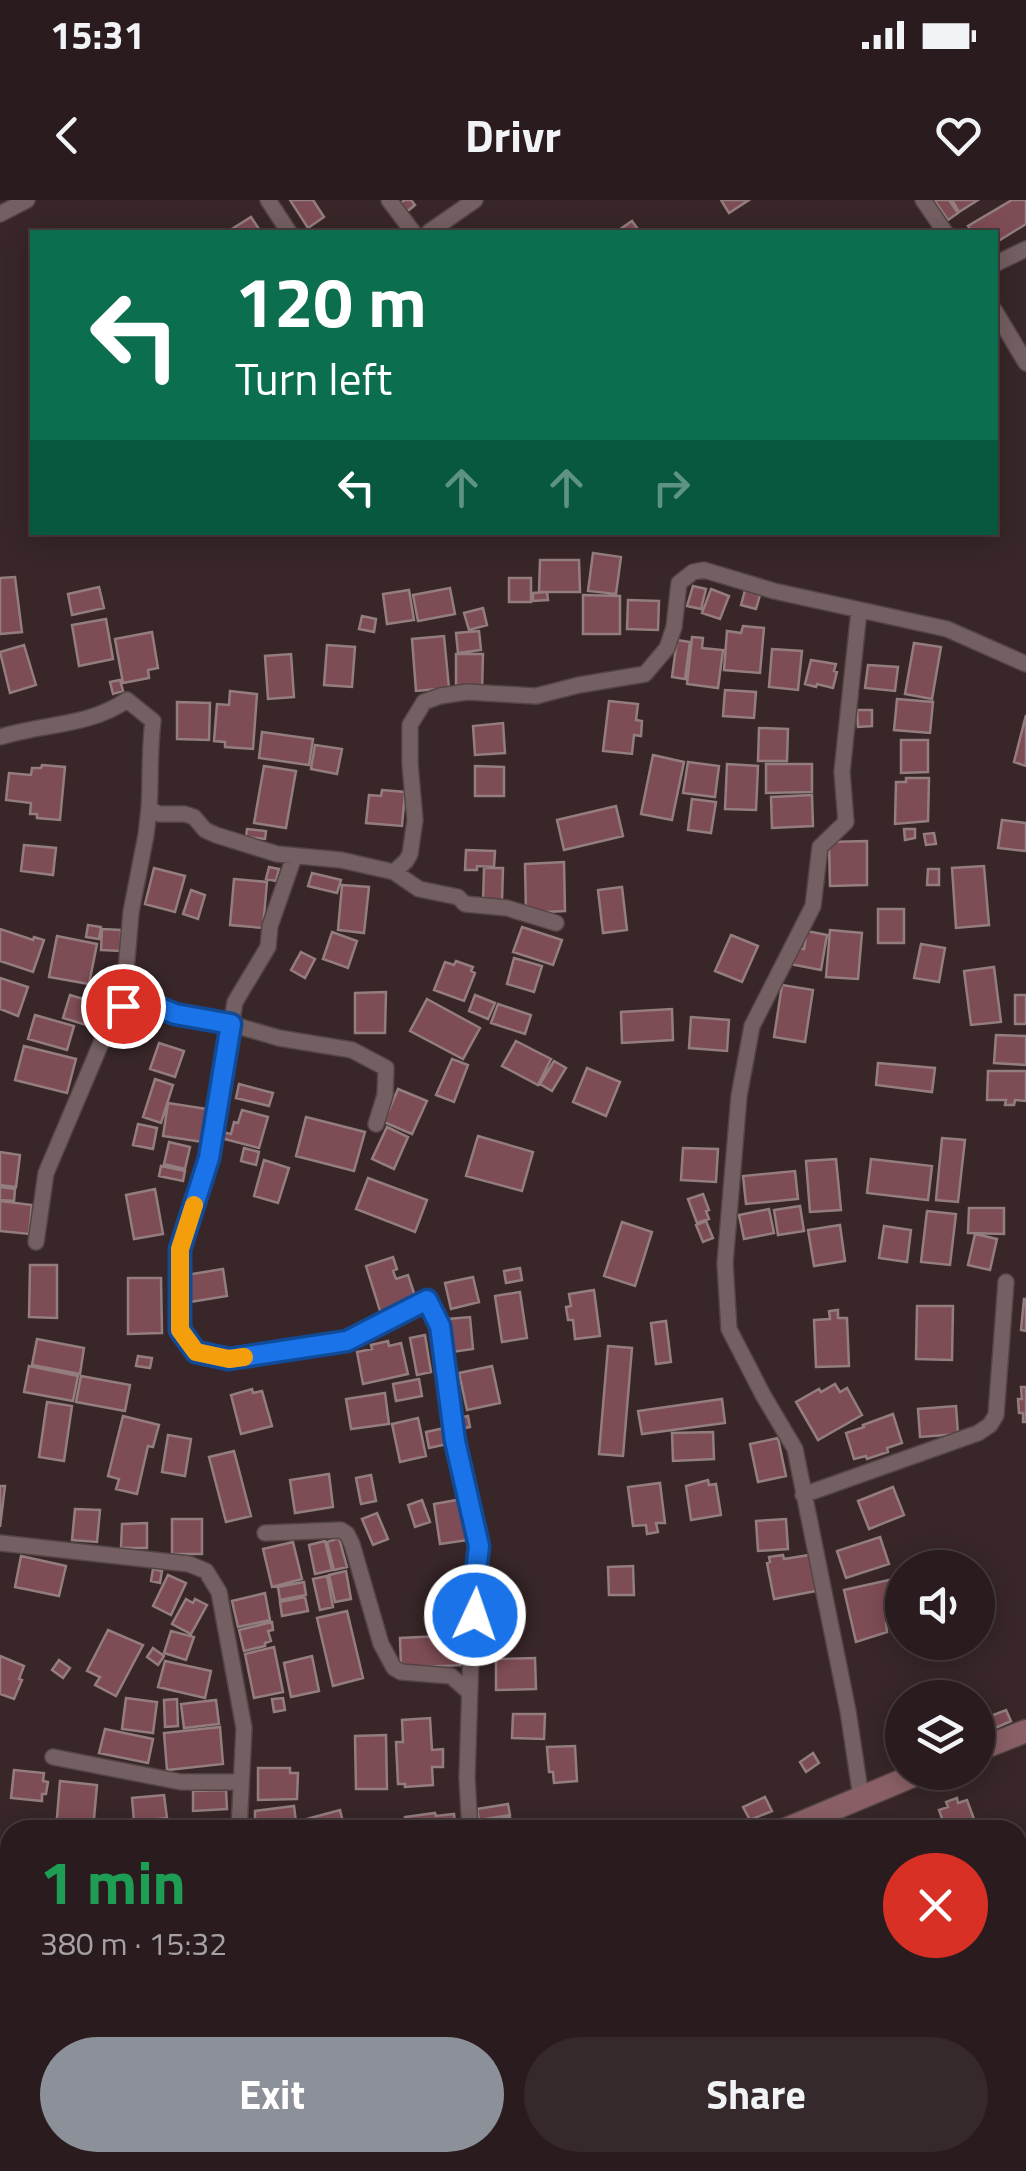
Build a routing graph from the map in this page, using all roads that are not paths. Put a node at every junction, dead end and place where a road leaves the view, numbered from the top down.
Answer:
1 (27, 200) edge
2 (268, 200) edge
3 (389, 200) edge
4 (475, 200) edge
5 (923, 200) edge
6 (0, 214) edge
7 (288, 230) edge
8 (412, 230) edge
9 (432, 230) edge
10 (944, 230) edge
11 (1026, 249) edge
12 (998, 263) edge
13 (998, 316) edge
14 (1026, 363) edge
15 (859, 611) junction
16 (1026, 664) edge
17 (0, 738) edge
18 (149, 810) junction
19 (294, 857) junction
20 (394, 872) junction
21 (556, 923) dead end
22 (123, 1006) junction
23 (231, 1024) junction
24 (376, 1124) dead end
25 (36, 1242) dead end
26 (1006, 1282) dead end
27 (803, 1495) junction
28 (265, 1534) dead end
29 (0, 1543) edge
30 (470, 1692) junction
31 (1026, 1731) edge
32 (995, 1743) edge
33 (53, 1757) dead end
34 (240, 1782) junction
35 (885, 1787) edge
36 (861, 1797) junction
37 (239, 1820) edge
38 (469, 1820) edge
39 (807, 1820) edge

1 - 6 street
2 - 7 street
3 - 8 street
4 - 9 street
5 - 10 street
11 - 12 street
13 - 14 street
15 - 16 street
15 - 20 street
15 - 27 street
17 - 18 street
18 - 19 street
18 - 22 street
19 - 20 street
19 - 23 street
20 - 21 street
22 - 23 street
22 - 25 street
23 - 24 street
23 - 30 street
26 - 27 street
27 - 36 street
28 - 30 street
29 - 34 street
30 - 38 street
31 - 32 street
33 - 34 street
34 - 37 street
35 - 36 street
36 - 39 street

